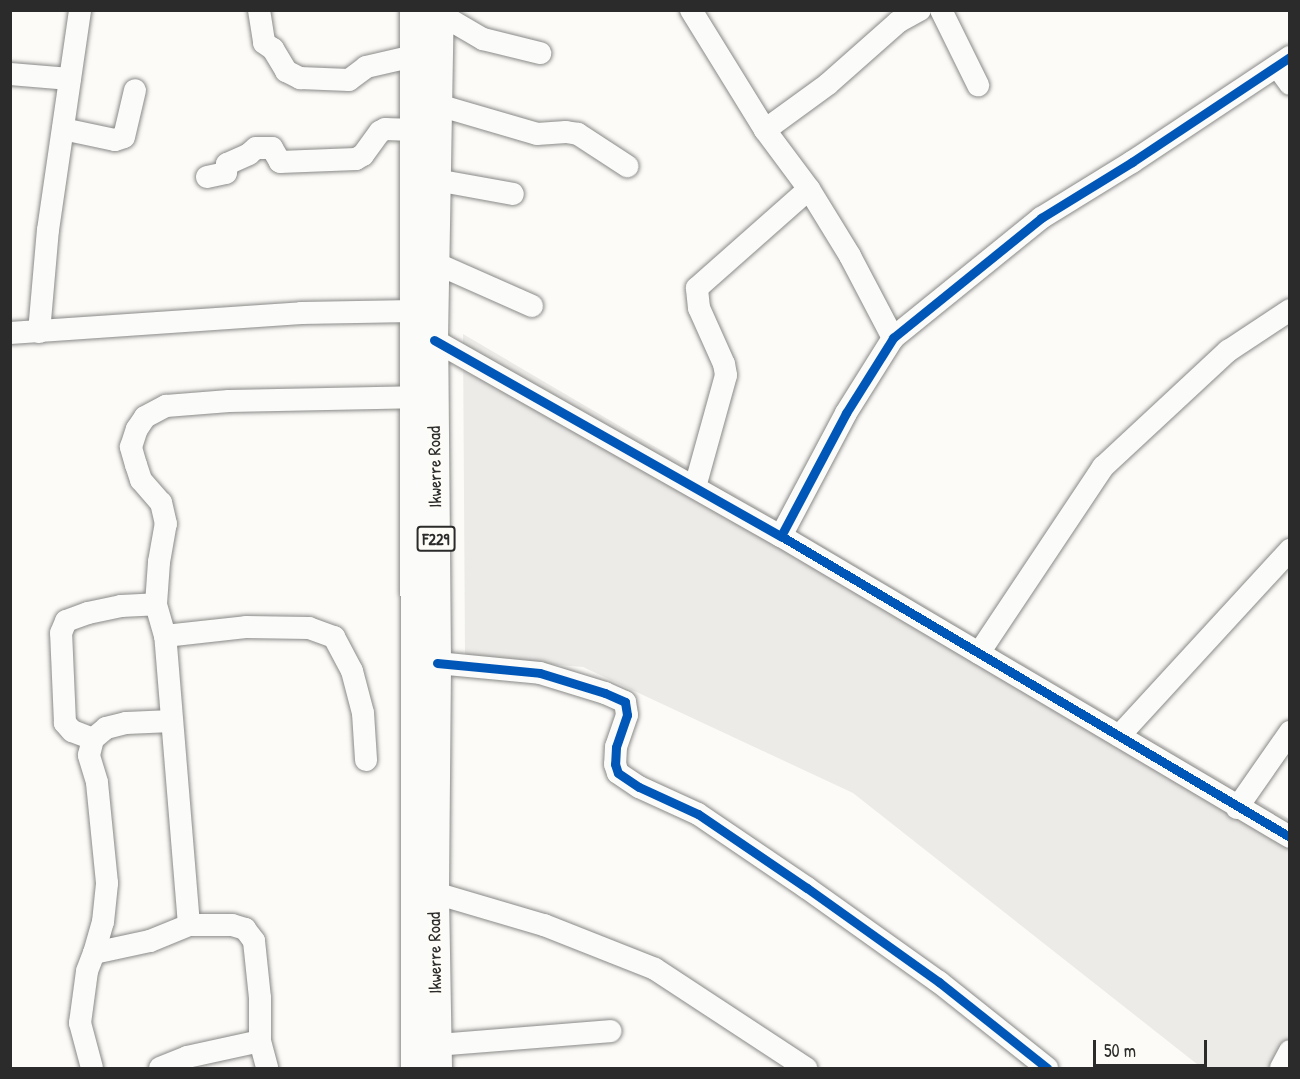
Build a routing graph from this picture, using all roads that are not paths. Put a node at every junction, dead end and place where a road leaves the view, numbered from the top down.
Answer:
1 (80, 10) edge
2 (259, 10) edge
3 (691, 10) edge
4 (920, 10) edge
5 (941, 10) edge
6 (431, 12) edge
7 (540, 53) dead end
8 (414, 56) junction
9 (1285, 69) edge
10 (10, 74) edge
11 (70, 79) junction
12 (978, 85) dead end
13 (135, 90) dead end
14 (438, 105) junction
15 (63, 129) junction
16 (414, 130) junction
17 (765, 130) junction
18 (627, 166) dead end
19 (207, 177) dead end
20 (436, 180) junction
21 (809, 189) junction
22 (513, 194) dead end
23 (435, 263) junction
24 (532, 306) dead end
25 (1290, 310) edge
26 (414, 311) junction
27 (39, 332) junction
28 (10, 333) edge
29 (892, 338) junction
30 (434, 340) junction
31 (413, 397) junction
32 (694, 487) junction
33 (781, 536) junction
34 (1290, 550) edge
35 (156, 604) junction
36 (165, 636) junction
37 (979, 653) junction
38 (437, 663) junction
39 (172, 722) junction
40 (1290, 732) edge
41 (1119, 736) junction
42 (93, 739) junction
43 (366, 760) dead end
44 (1237, 808) junction
45 (1290, 837) edge
46 (435, 893) junction
47 (189, 925) junction
48 (94, 953) junction
49 (609, 1031) dead end
50 (260, 1041) junction
51 (1290, 1051) edge
52 (437, 1057) edge
53 (92, 1068) edge
54 (160, 1068) edge
55 (267, 1068) edge
56 (415, 1068) edge
57 (806, 1068) edge
58 (1047, 1068) edge
59 (1281, 1068) edge

1 - 11 street
2 - 8 street
3 - 17 street
4 - 17 street
5 - 12 street
6 - 7 street
6 - 8 main road, Ikwerre Road / F229
6 - 14 main road, Ikwerre Road / F229
8 - 16 main road, Ikwerre Road / F229
9 - 29 street
10 - 11 street
11 - 15 street
13 - 15 street
14 - 18 street
14 - 20 main road, Ikwerre Road / F229
15 - 27 street
16 - 19 street
16 - 26 main road, Ikwerre Road / F229
17 - 21 street
20 - 22 street
20 - 23 main road, Ikwerre Road / F229
21 - 29 street
21 - 32 street
23 - 24 street
23 - 30 main road, Ikwerre Road / F229
25 - 37 street
26 - 27 street
26 - 31 main road, Ikwerre Road / F229
27 - 28 street
29 - 33 street
30 - 32 street
30 - 38 main road, Ikwerre Road / F229
31 - 35 street
31 - 56 main road, Ikwerre Road / F229
32 - 33 street
33 - 37 street
34 - 41 street
35 - 36 street
35 - 42 street
36 - 39 street
36 - 43 street
37 - 41 street
38 - 46 main road, Ikwerre Road / F229
38 - 58 street
39 - 42 street
39 - 47 street
40 - 44 street
41 - 44 street
42 - 48 street
44 - 45 street
46 - 52 main road, Ikwerre Road / F229
46 - 57 street
47 - 48 street
47 - 50 street
48 - 53 street
49 - 52 street
50 - 54 street
50 - 55 street
51 - 59 street

